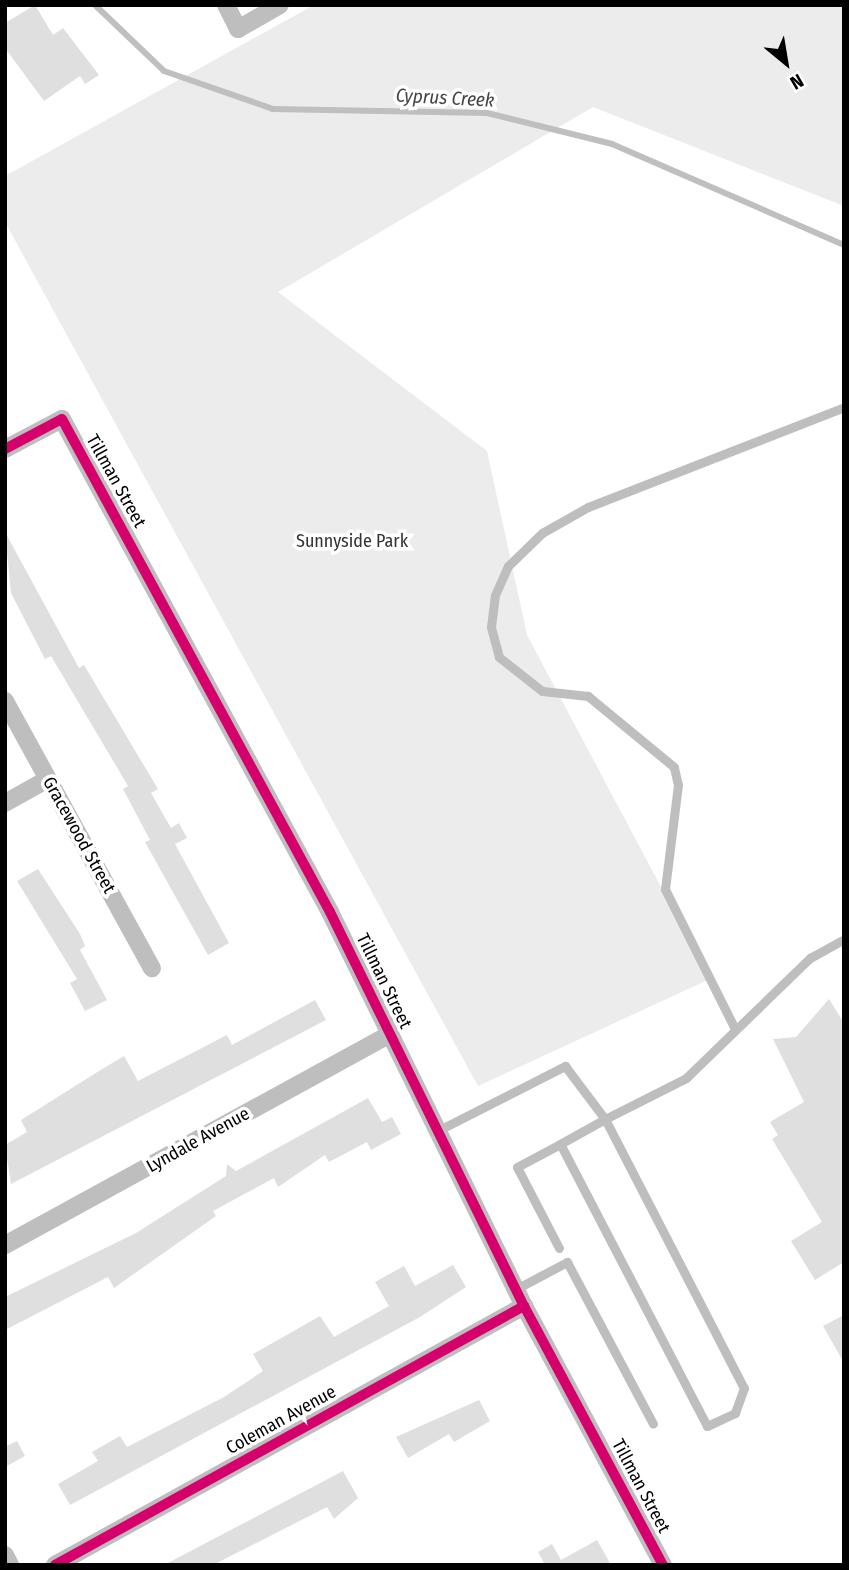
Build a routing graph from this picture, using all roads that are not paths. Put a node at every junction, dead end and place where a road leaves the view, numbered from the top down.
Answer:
1 (226, 5) edge
2 (280, 5) edge
3 (844, 407) edge
4 (5, 449) edge
5 (5, 701) edge
6 (48, 779) junction
7 (5, 803) edge
8 (844, 939) edge
9 (152, 968) dead end
10 (734, 1027) junction
11 (390, 1034) junction
12 (605, 1119) junction
13 (437, 1131) junction
14 (560, 1143) junction
15 (5, 1245) edge
16 (559, 1248) dead end
17 (516, 1289) junction
18 (524, 1306) junction
19 (653, 1424) dead end
20 (5, 1555) edge
21 (10, 1565) edge
22 (55, 1565) edge
23 (663, 1565) edge

1 - 2 street
3 - 10 lane
4 - 11 street, Tillman Street
5 - 6 street, Gracewood Street
6 - 7 street
6 - 9 street, Gracewood Street
8 - 10 lane
10 - 12 lane
11 - 13 street, Tillman Street
11 - 15 street, Lyndale Avenue
12 - 13 lane
12 - 14 lane
12 - 14 lane
13 - 17 street, Tillman Street
14 - 16 lane
17 - 18 street, Tillman Street
17 - 19 lane
18 - 22 street, Coleman Avenue
18 - 23 street, Tillman Street
20 - 21 street

